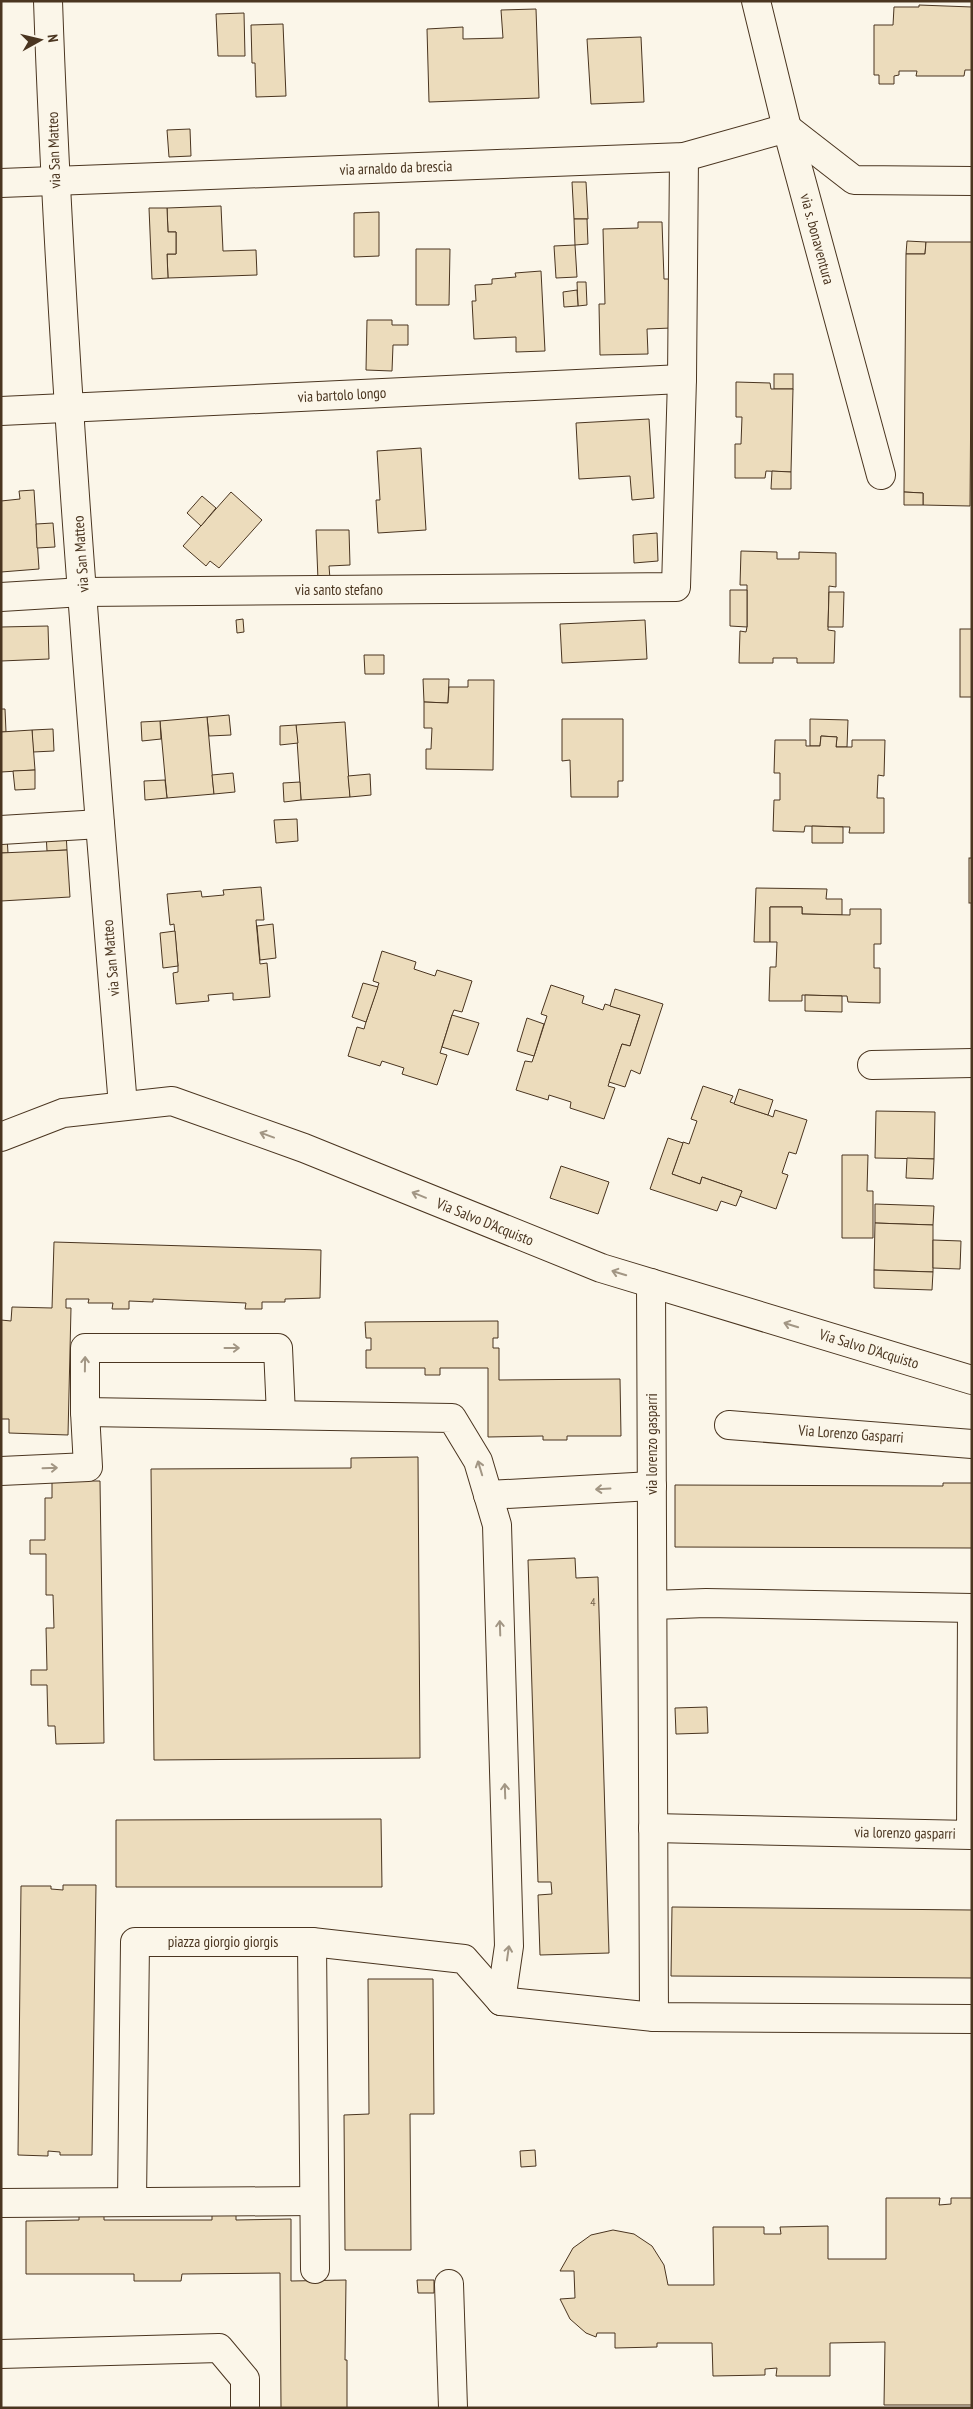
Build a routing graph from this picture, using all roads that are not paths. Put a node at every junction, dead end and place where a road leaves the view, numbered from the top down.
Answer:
1 (48, 1) edge
2 (756, 1) edge
3 (787, 128) junction
4 (684, 157) junction
5 (54, 181) junction
6 (972, 181) edge
7 (1, 183) edge
8 (682, 379) junction
9 (70, 407) junction
10 (1, 411) edge
11 (881, 475) dead end
12 (83, 592) junction
13 (1, 597) edge
14 (100, 824) junction
15 (1, 830) edge
16 (972, 1063) edge
17 (872, 1065) dead end
18 (123, 1106) junction
19 (1, 1137) edge
20 (651, 1283) junction
21 (972, 1380) edge
22 (85, 1412) junction
23 (280, 1415) junction
24 (729, 1425) dead end
25 (972, 1444) edge
26 (1, 1471) edge
27 (652, 1486) junction
28 (488, 1495) junction
29 (652, 1605) junction
30 (653, 1828) junction
31 (312, 1942) junction
32 (501, 2001) junction
33 (654, 2017) junction
34 (972, 2020) edge
35 (314, 2201) junction
36 (132, 2202) junction
37 (1, 2203) edge
38 (314, 2269) dead end
39 (449, 2284) dead end
40 (1, 2354) edge
41 (245, 2408) edge
42 (453, 2408) edge

1 - 5 street, via San Matteo
2 - 3 street, via s. bonaventura
3 - 4 street, via arnaldo da brescia
3 - 6 street
3 - 11 street, via s. bonaventura
4 - 5 street, via arnaldo da brescia
4 - 8 street
5 - 7 street, via arnaldo da brescia
5 - 9 street, via San Matteo
8 - 9 street, via bartolo longo
8 - 12 street, via santo stefano
9 - 10 street, via bartolo longo
9 - 12 street, via San Matteo
12 - 13 street, via santo stefano
12 - 14 street, via San Matteo
14 - 15 street
14 - 18 street, via San Matteo
16 - 17 street
18 - 19 street, Via Salvo D'Acquisto
20 -> 18 street, Via Salvo D'Acquisto
21 -> 20 street, Via Salvo D'Acquisto
20 - 27 street, via lorenzo gasparri
22 - 23 street
22 -> 23 street
26 -> 22 street
28 -> 23 street
24 - 25 street, Via Lorenzo Gasparri
27 -> 28 street, Via Lorenzo Gasparri
27 - 29 street, via lorenzo gasparri
32 -> 28 street
29 - 30 street, via lorenzo gasparri
29 - 30 street, via lorenzo gasparri
30 - 33 street, via lorenzo gasparri
31 - 32 street
31 - 35 street
31 - 36 street, piazza giorgio giorgis
32 - 33 street
33 - 34 street
35 - 36 street
35 - 38 street
36 - 37 street
39 - 42 street
40 - 41 street

